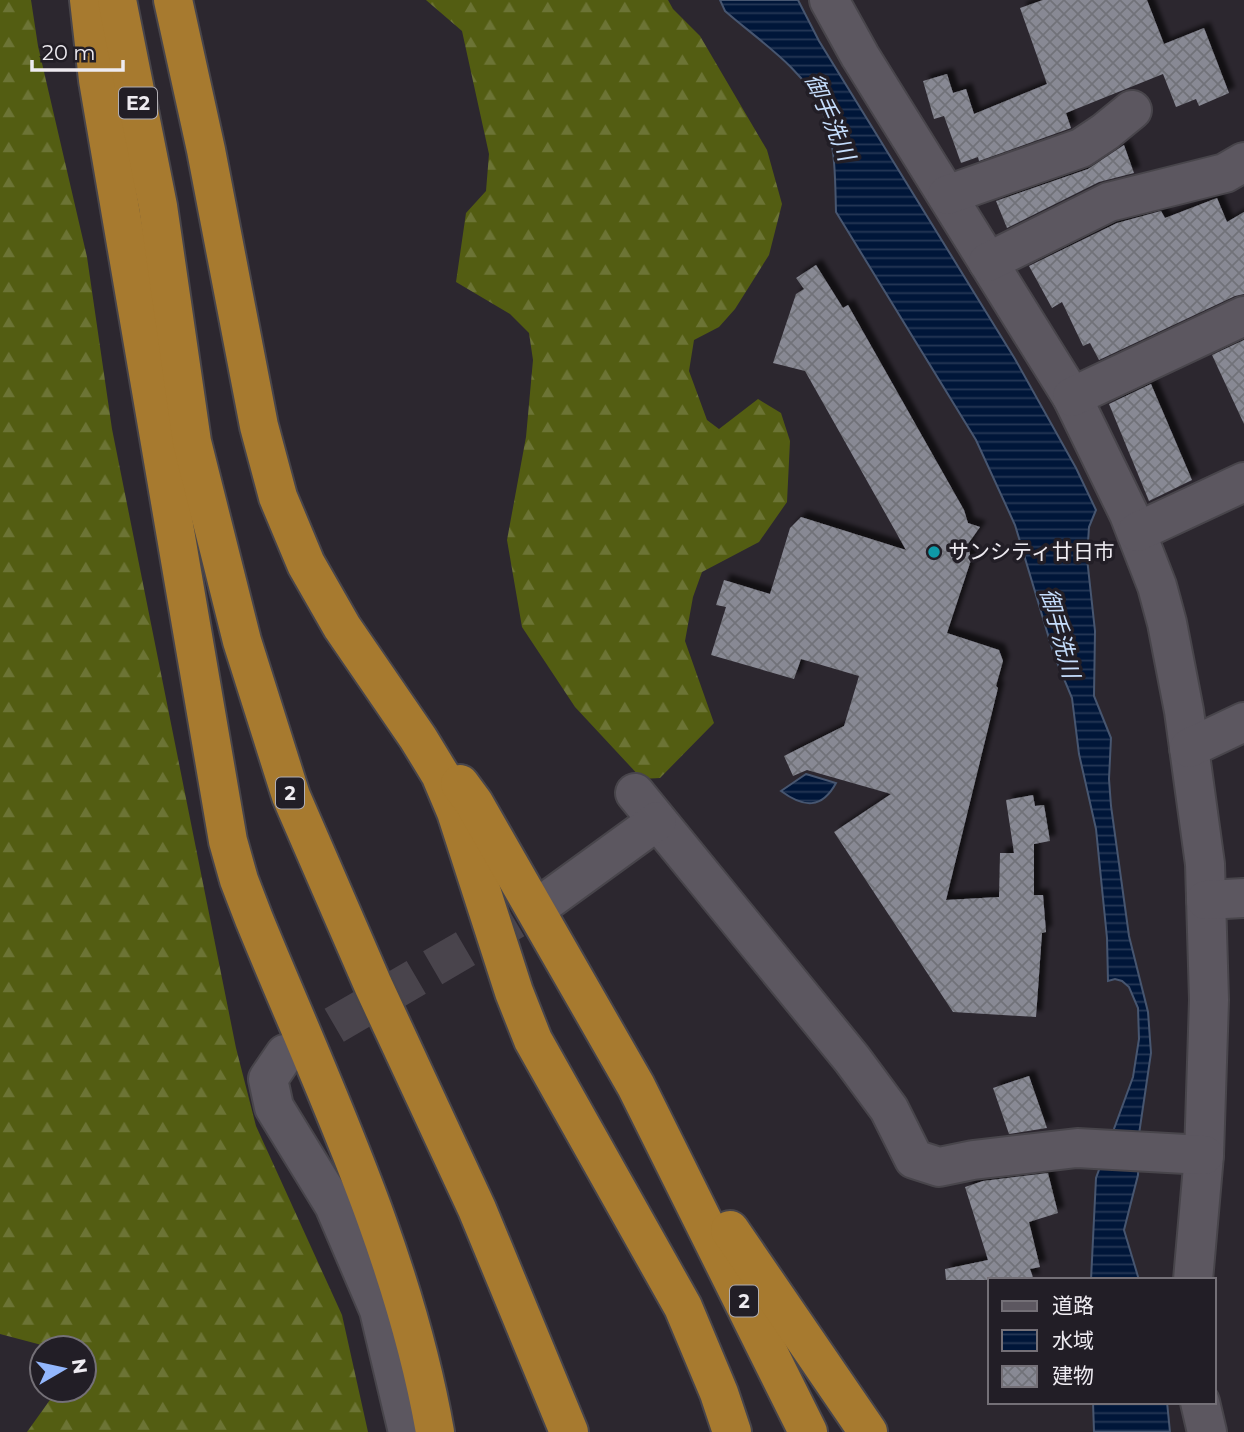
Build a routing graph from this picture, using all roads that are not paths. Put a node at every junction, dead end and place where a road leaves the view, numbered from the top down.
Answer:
1 (89, 0) edge
2 (117, 0) edge
3 (173, 0) edge
4 (831, 1) edge
5 (1132, 110) dead end
6 (1244, 162) edge
7 (947, 195) junction
8 (158, 206) joint
9 (988, 262) junction
10 (1244, 316) edge
11 (1072, 397) junction
12 (192, 442) junction
13 (1244, 482) edge
14 (1137, 532) junction
15 (180, 560) junction
16 (1244, 722) edge
17 (418, 738) junction
18 (1189, 748) junction
19 (1244, 898) edge
20 (1206, 900) junction
21 (547, 901) tunnel mouth
22 (285, 1054) tunnel mouth
23 (1194, 1154) junction
24 (679, 1169) junction
25 (1194, 1278) edge
26 (532, 1345) junction
27 (1200, 1404) edge
28 (408, 1432) edge
29 (435, 1432) edge
30 (560, 1432) edge
31 (569, 1432) edge
32 (732, 1432) edge
33 (808, 1432) edge
34 (868, 1432) edge
35 (1207, 1432) edge

1 - 15 highway
2 - 8 highway, E2
3 - 17 highway, 2
4 - 7 street
5 - 7 street
6 - 9 street
7 - 9 street
8 - 12 highway, 2
9 - 11 street
10 - 11 street
11 - 14 street
12 - 15 highway
12 - 26 highway, 2
13 - 14 street
14 - 18 street
15 - 29 highway
16 - 18 street
17 - 24 highway, 2
17 - 32 highway
18 - 20 street
19 - 20 street
20 - 23 street
21 - 23 street
22 - 28 street
23 - 25 street
24 - 33 highway, 2
24 - 34 highway
26 - 30 highway
26 - 31 highway, 2
27 - 35 street

